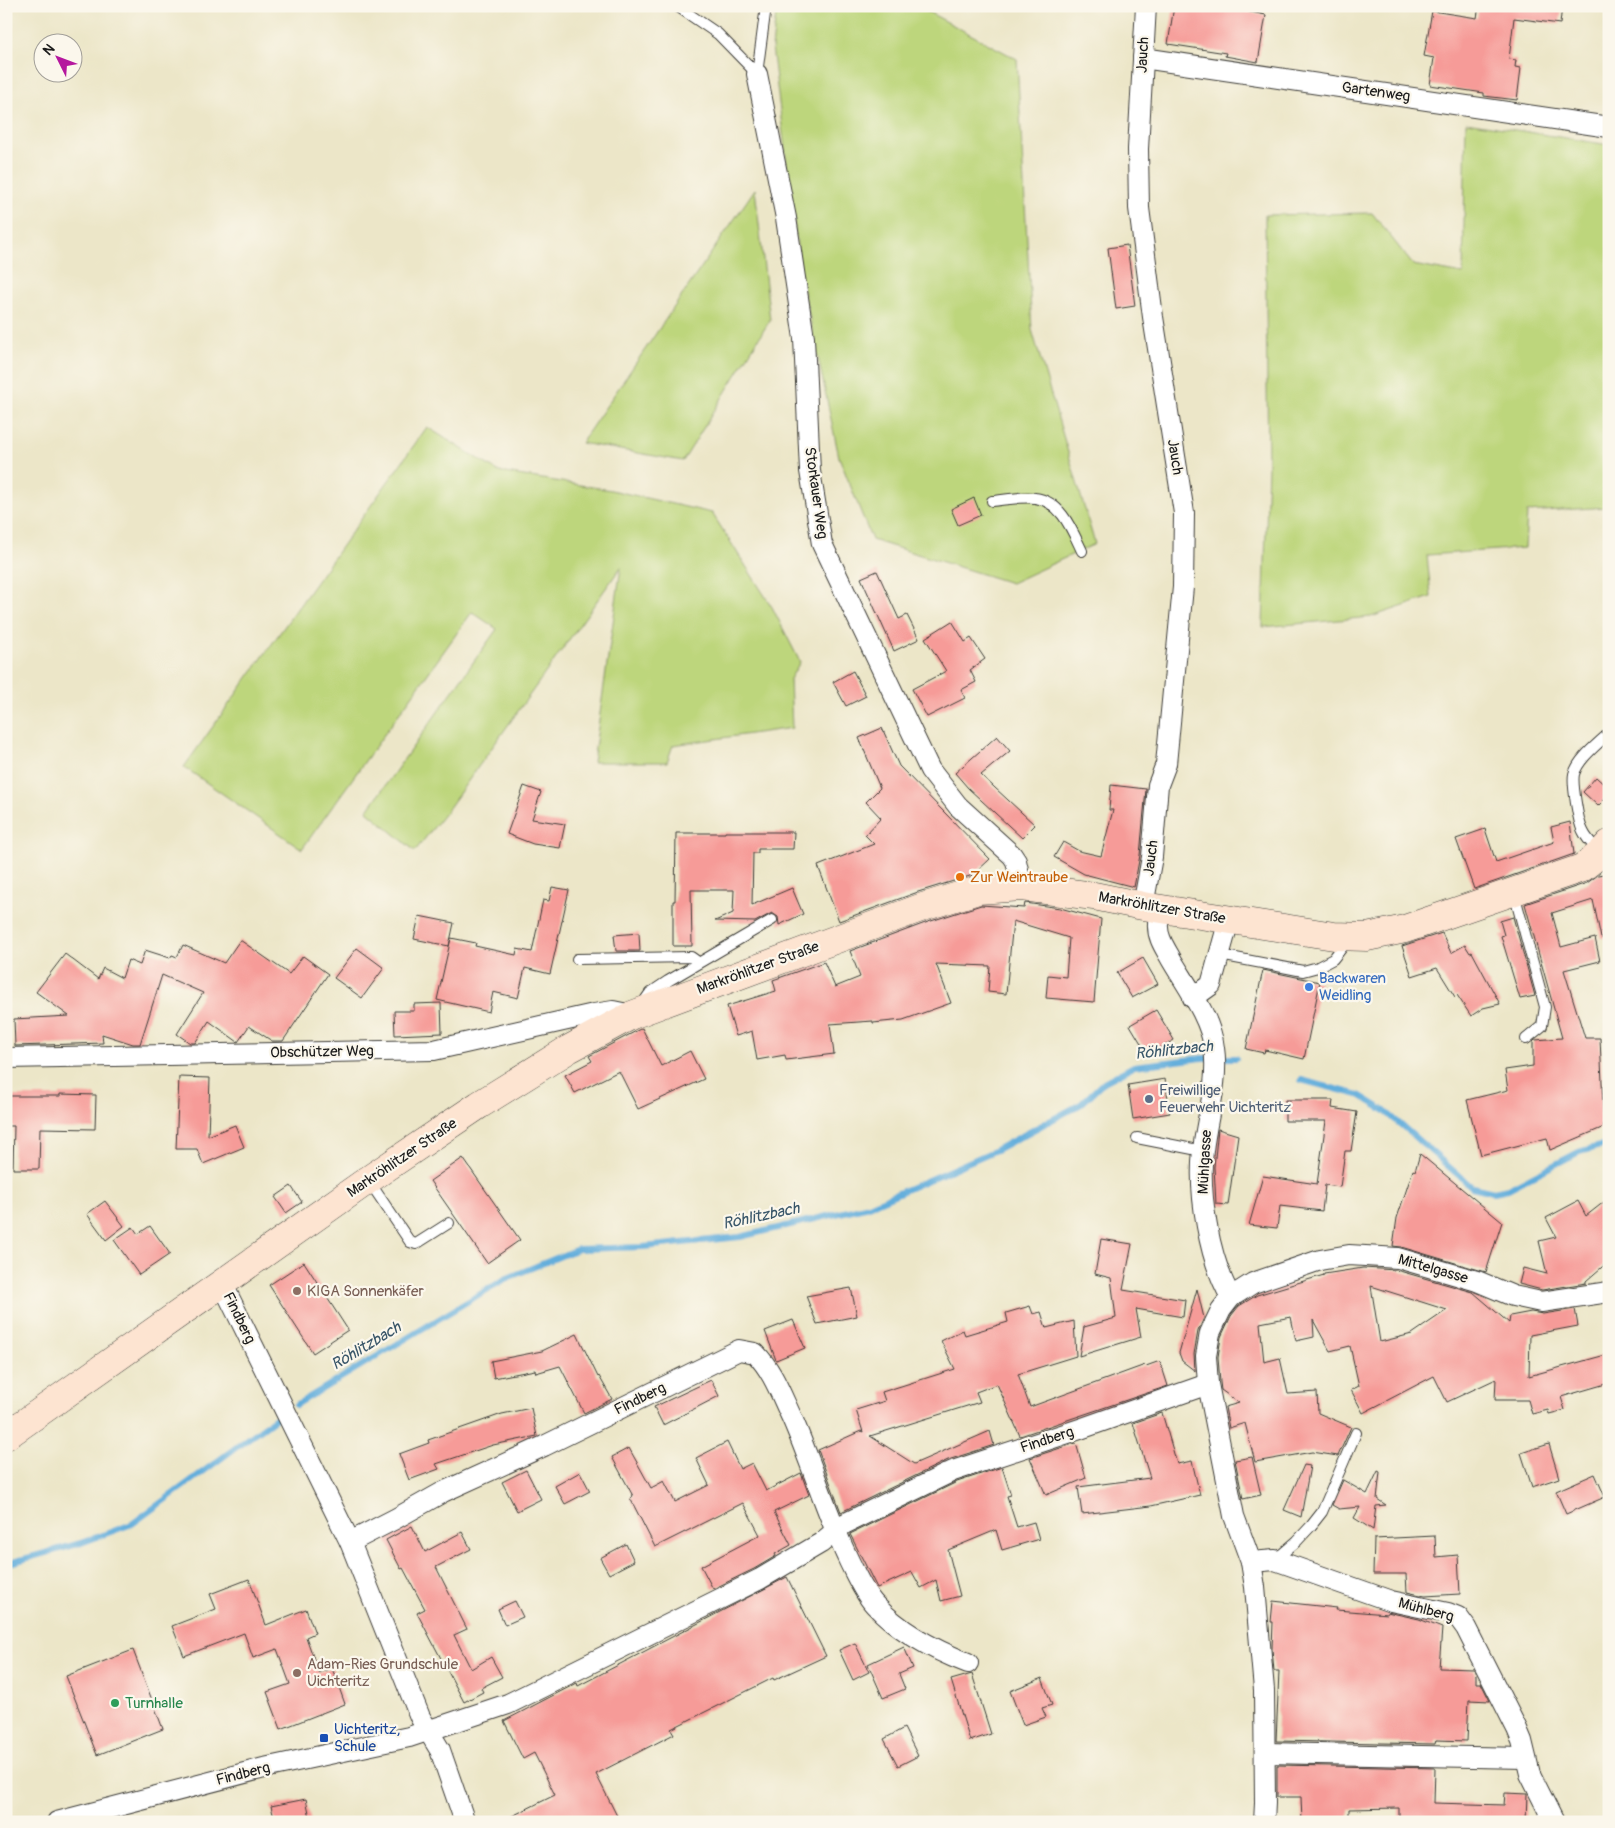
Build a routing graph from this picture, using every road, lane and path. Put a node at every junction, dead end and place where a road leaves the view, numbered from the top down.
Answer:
1 (677, 6) edge
2 (766, 6) edge
3 (1146, 6) edge
4 (1143, 58) junction
5 (757, 74) junction
6 (1609, 127) edge
7 (992, 501) dead end
8 (1082, 551) dead end
9 (1609, 733) edge
10 (1605, 849) edge
11 (1022, 887) junction
12 (1514, 890) junction
13 (1152, 908) junction
14 (772, 920) dead end
15 (1229, 920) junction
16 (1350, 937) junction
17 (1220, 955) junction
18 (577, 959) dead end
19 (698, 962) junction
20 (1193, 998) junction
21 (632, 1015) junction
22 (1526, 1039) dead end
23 (6, 1058) edge
24 (1137, 1138) dead end
25 (1203, 1151) junction
26 (368, 1180) junction
27 (449, 1223) dead end
28 (222, 1283) junction
29 (1609, 1292) edge
30 (1231, 1297) junction
31 (1208, 1384) junction
32 (1356, 1432) dead end
33 (6, 1436) edge
34 (836, 1531) junction
35 (350, 1542) junction
36 (1275, 1560) junction
37 (1251, 1562) junction
38 (968, 1662) dead end
39 (429, 1732) junction
40 (1265, 1753) junction
41 (1525, 1758) junction
42 (57, 1822) edge
43 (465, 1822) edge
44 (1264, 1822) edge
45 (1554, 1822) edge

1 - 5 lane
2 - 5 lane
3 - 4 street, Jauch
4 - 6 street, Gartenweg
4 - 13 street, Jauch
5 - 11 street, Storkauer Weg
7 - 8 lane
9 - 10 lane
10 - 12 main road, Markröhlitzer Straße
11 - 13 main road, Markröhlitzer Straße
11 - 21 main road, Markröhlitzer Straße
12 - 16 main road, Markröhlitzer Straße
12 - 22 lane
13 - 15 main road, Markröhlitzer Straße
13 - 20 street, Mühlgasse
14 - 19 lane
15 - 16 main road, Markröhlitzer Straße
15 - 17 street
16 - 17 lane
17 - 20 street
18 - 19 lane
19 - 21 lane
20 - 25 street, Mühlgasse
21 - 23 street, Obschützer Weg
21 - 26 main road, Markröhlitzer Straße
24 - 25 lane
25 - 30 street, Mühlgasse
26 - 27 lane
26 - 28 main road, Markröhlitzer Straße
28 - 33 main road, Markröhlitzer Straße
28 - 35 street, Findberg
29 - 30 street, Mittelgasse
30 - 31 street
31 - 34 street, Findberg
31 - 37 street
32 - 36 lane
34 - 35 street, Findberg
34 - 38 street
34 - 39 street, Findberg
35 - 39 street, Findberg
36 - 37 street, Mühlberg
36 - 41 street, Mühlberg
37 - 40 street
39 - 42 street, Findberg
39 - 43 street
40 - 41 street
40 - 44 street
41 - 45 street, Mühlberg

